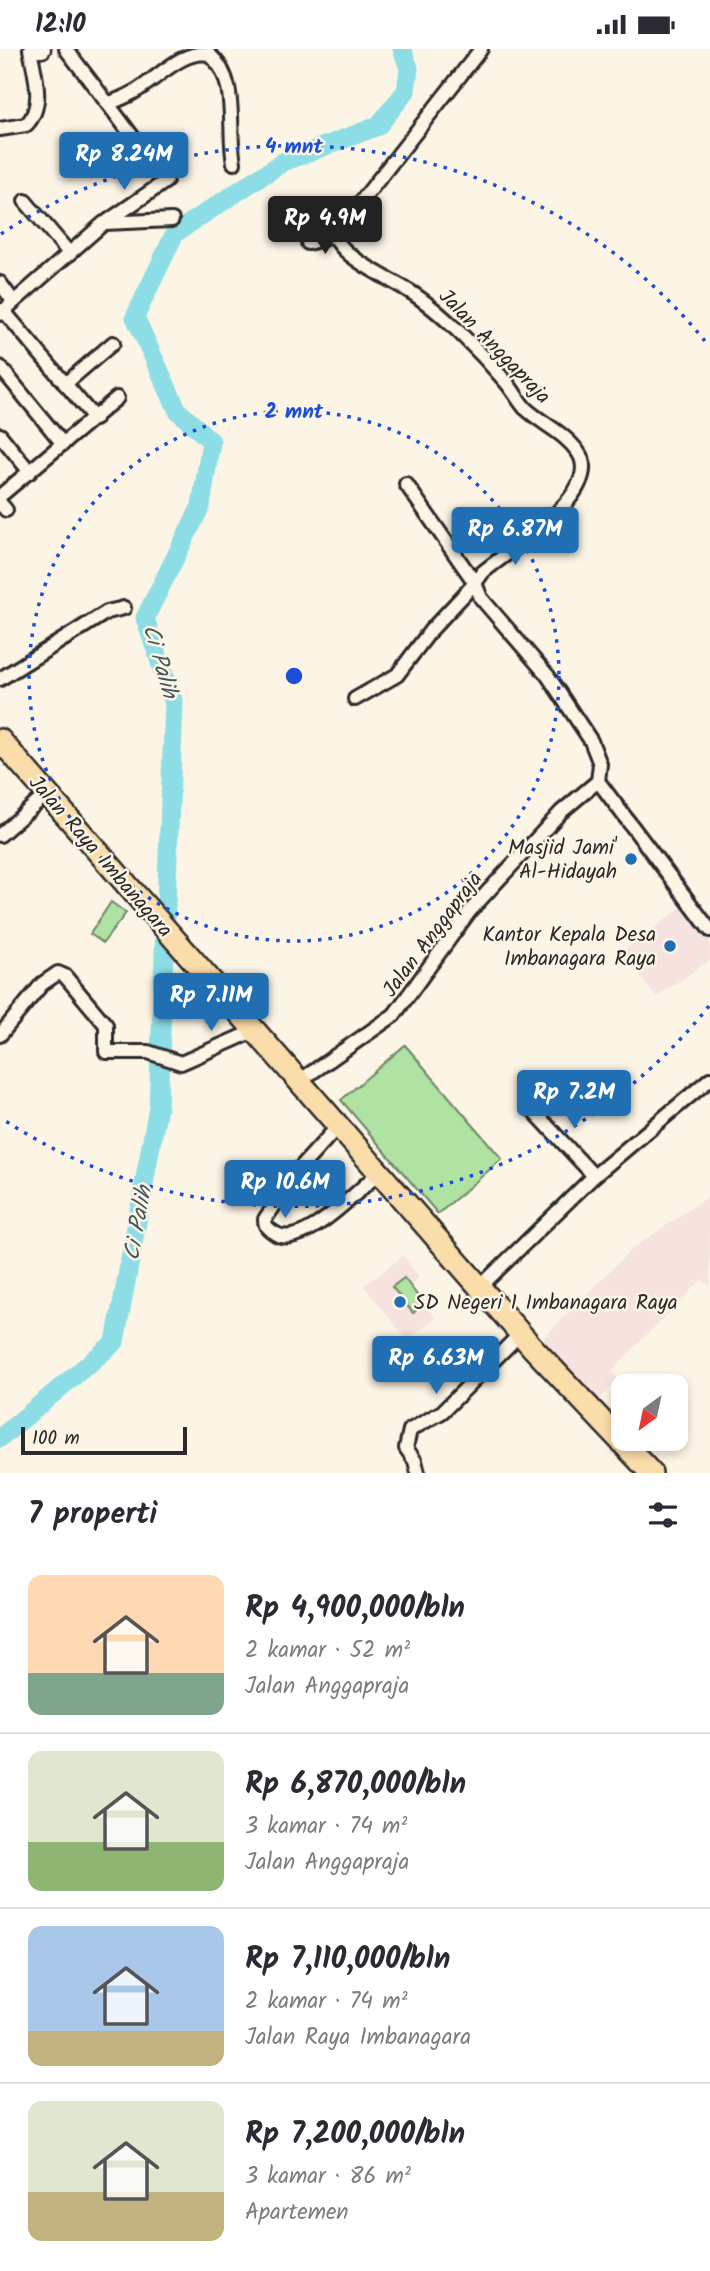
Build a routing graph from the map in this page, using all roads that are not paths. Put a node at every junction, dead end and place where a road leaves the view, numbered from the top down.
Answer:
1 (30, 49) edge
2 (66, 49) edge
3 (481, 49) edge
4 (108, 104) junction
5 (0, 129) edge
6 (234, 163) dead end
7 (144, 199) junction
8 (25, 201) dead end
9 (172, 219) dead end
10 (149, 221) junction
11 (104, 223) junction
12 (335, 235) junction
13 (307, 243) dead end
14 (70, 254) junction
15 (0, 283) edge
16 (5, 308) edge
17 (113, 343) dead end
18 (0, 367) edge
19 (65, 384) junction
20 (117, 398) dead end
21 (94, 419) junction
22 (0, 435) edge
23 (63, 445) junction
24 (30, 472) junction
25 (406, 484) dead end
26 (0, 496) edge
27 (475, 583) junction
28 (124, 608) dead end
29 (0, 679) edge
30 (355, 699) dead end
31 (0, 740) edge
32 (598, 781) junction
33 (47, 794) junction
34 (0, 835) edge
35 (710, 930) edge
36 (256, 1030) junction
37 (0, 1035) edge
38 (710, 1079) edge
39 (301, 1080) junction
40 (529, 1106) dead end
41 (340, 1124) junction
42 (381, 1171) junction
43 (594, 1176) junction
44 (481, 1286) junction
45 (521, 1333) junction
46 (418, 1473) edge
47 (651, 1473) edge

1 - 5 street
2 - 4 street
3 - 12 street
4 - 6 street
4 - 7 street
7 - 10 street
7 - 11 street
8 - 14 street
9 - 10 street
10 - 11 street
11 - 14 street
12 - 13 street
12 - 27 street, Jalan Anggapraja
14 - 16 street
15 - 16 street
16 - 19 street
17 - 19 street
18 - 23 street
19 - 21 street
20 - 21 street
21 - 23 street
22 - 24 street
23 - 24 street
24 - 26 street
25 - 27 street
27 - 30 street, Jalan Anggapraja
27 - 32 street
28 - 29 street
31 - 33 highway, Jalan Raya Imbanagara
32 - 35 street
32 - 39 street, Jalan Anggapraja
33 - 34 street
33 - 36 highway, Jalan Raya Imbanagara
36 - 37 street
36 - 39 highway, Jalan Raya Imbanagara
38 - 43 street
39 - 41 highway, Jalan Raya Imbanagara
40 - 43 street
41 - 42 highway, Jalan Raya Imbanagara
41 - 42 street
42 - 44 highway, Jalan Raya Imbanagara
43 - 44 street
44 - 45 highway, Jalan Raya Imbanagara
45 - 46 street
45 - 47 highway, Jalan Raya Imbanagara

